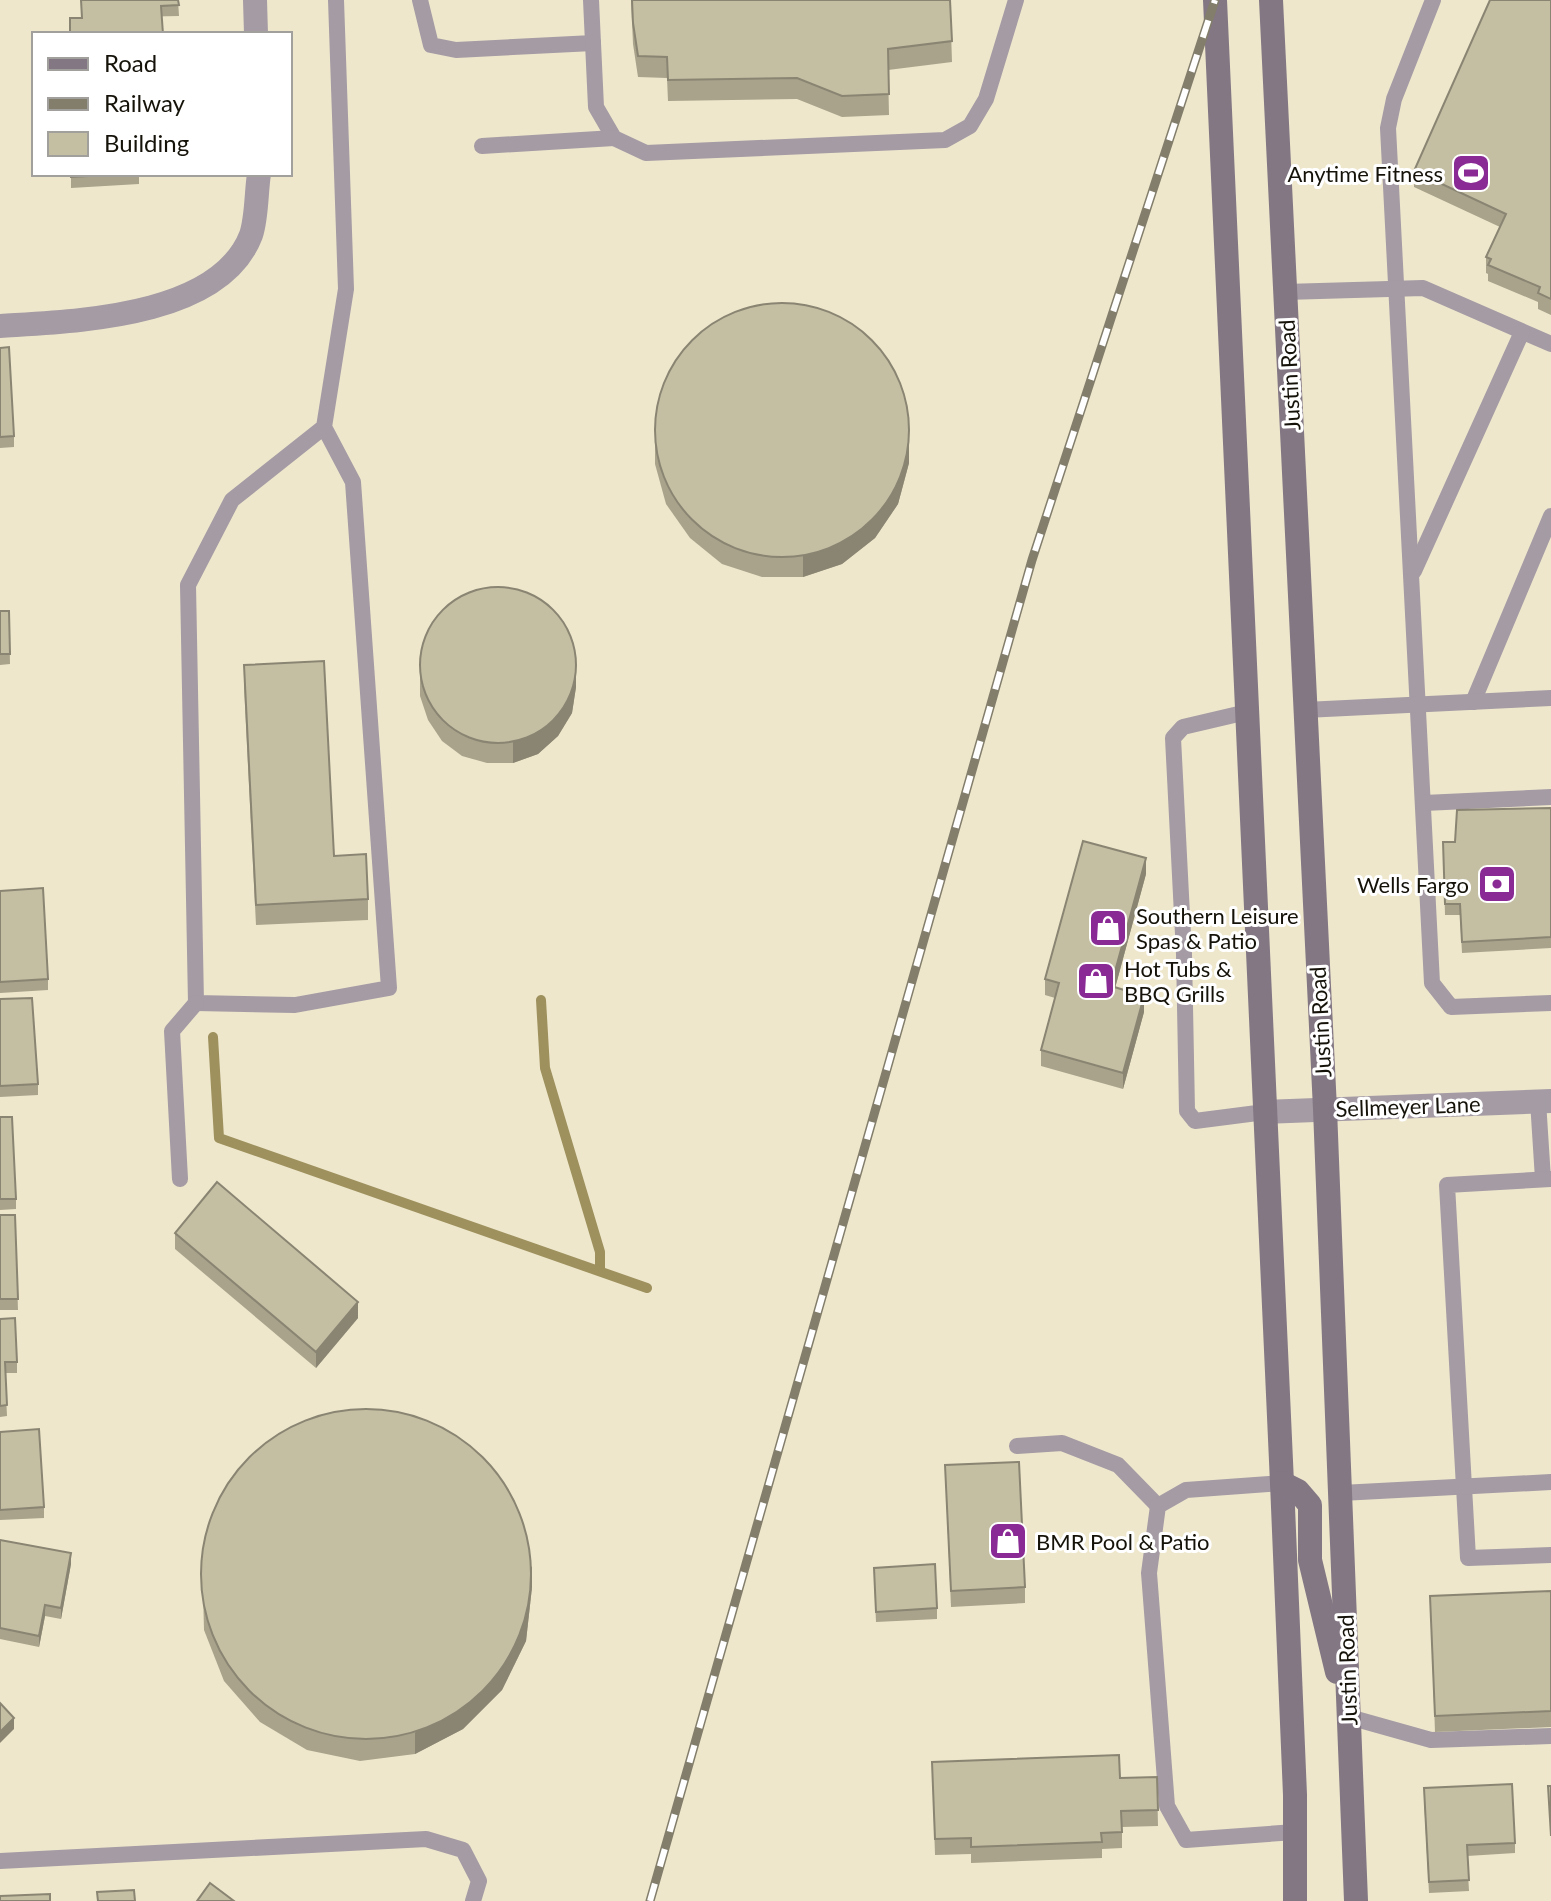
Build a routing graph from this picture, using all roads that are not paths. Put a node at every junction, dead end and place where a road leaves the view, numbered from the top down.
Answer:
1 (255, 0) edge
2 (336, 0) edge
3 (420, 0) edge
4 (591, 0) edge
5 (1016, 0) edge
6 (1215, 0) edge
7 (1271, 0) edge
8 (1433, 0) edge
9 (256, 32) edge
10 (593, 43) junction
11 (614, 138) junction
12 (482, 146) dead end
13 (259, 176) edge
14 (1396, 288) junction
15 (1285, 292) junction
16 (0, 326) edge
17 (1522, 332) junction
18 (1551, 344) edge
19 (324, 427) junction
20 (1551, 516) edge
21 (1412, 576) junction
22 (1551, 698) edge
23 (1473, 702) junction
24 (1419, 705) junction
25 (1305, 710) junction
26 (1247, 712) junction
27 (1551, 797) edge
28 (1424, 803) junction
29 (196, 1003) junction
30 (1551, 1003) edge
31 (1544, 1101) edge
32 (1325, 1109) junction
33 (1265, 1112) junction
34 (180, 1179) dead end
35 (1547, 1179) edge
36 (1017, 1446) dead end
37 (1551, 1482) edge
38 (1282, 1483) junction
39 (1464, 1486) junction
40 (1341, 1493) junction
41 (1158, 1506) junction
42 (1551, 1555) edge
43 (1349, 1717) junction
44 (1551, 1736) edge
45 (1295, 1832) junction
46 (0, 1861) edge
47 (473, 1901) edge
48 (1295, 1901) edge
49 (1356, 1901) edge

1 - 9 street
2 - 19 lane
3 - 10 lane
4 - 10 lane
5 - 11 lane
6 - 26 main road
7 - 15 main road, Justin Road
8 - 14 lane
10 - 11 lane
11 - 12 lane
13 - 16 street
14 - 15 lane
14 - 17 lane
14 - 21 lane
15 - 25 main road, Justin Road
17 - 18 lane
17 - 21 lane
19 - 29 lane
19 - 29 lane
20 - 23 lane
21 - 24 lane
22 - 23 lane
23 - 24 lane
24 - 25 lane
24 - 28 lane
25 - 32 main road, Justin Road
26 - 33 main road
26 - 33 lane
27 - 28 lane
28 - 30 lane
29 - 34 lane
31 - 32 street, Sellmeyer Lane
31 - 35 lane
32 - 33 street, Sellmeyer Lane
32 - 40 main road, Justin Road
33 - 38 main road
35 - 39 lane
36 - 41 lane
37 - 39 lane
38 - 41 lane
38 - 43 main road
38 - 45 main road
39 - 40 lane
39 - 42 lane
40 - 43 main road, Justin Road
41 - 45 lane
43 - 44 lane
43 - 49 main road, Justin Road
45 - 48 main road
46 - 47 lane

